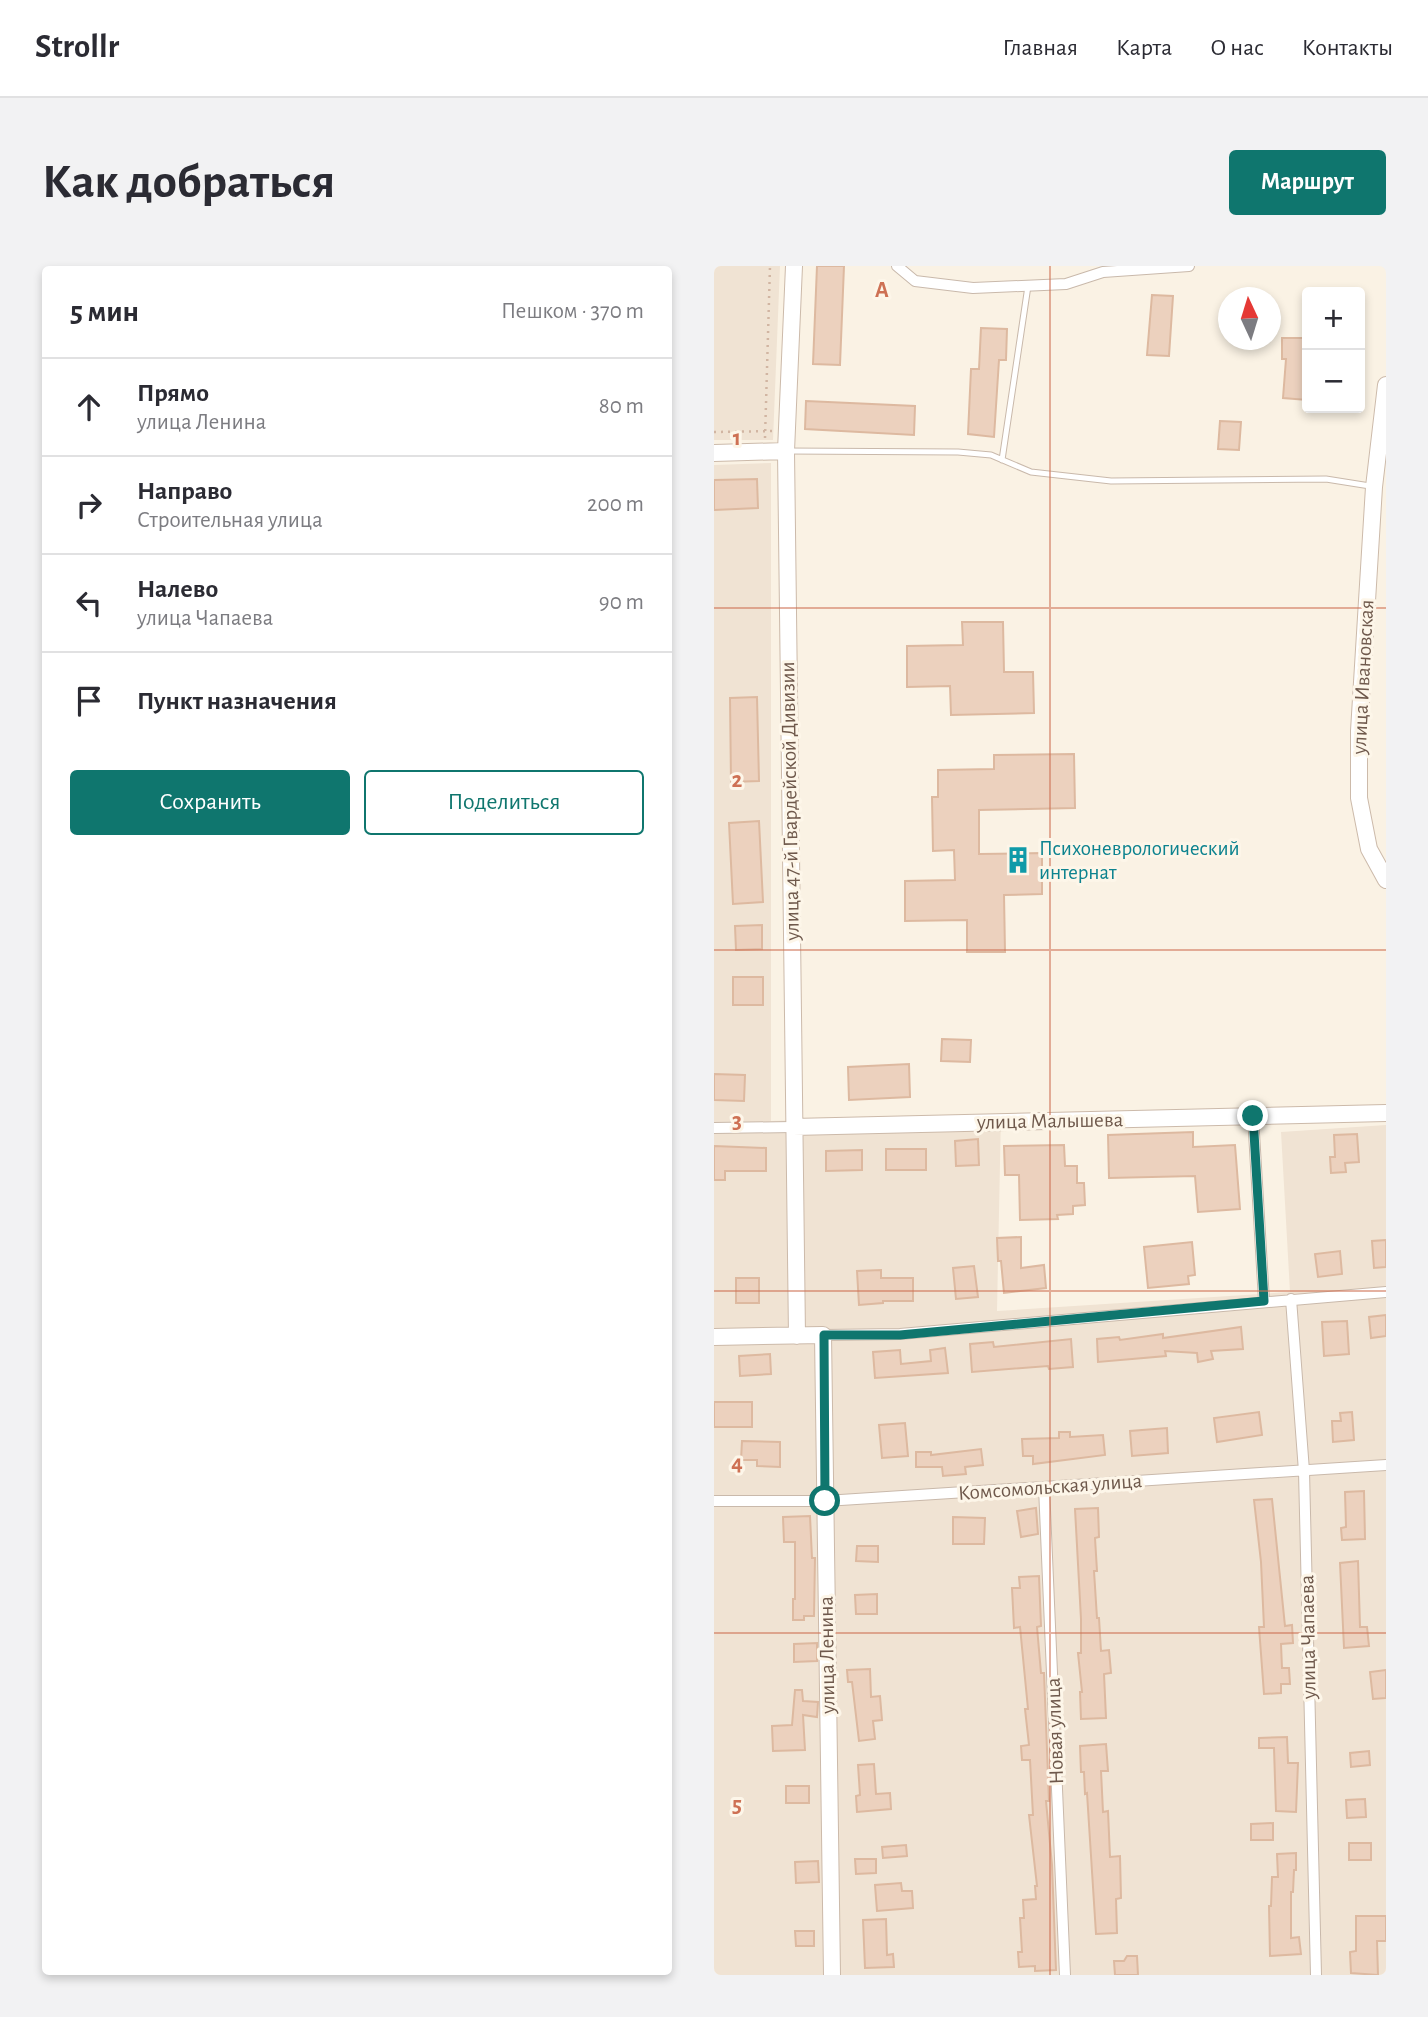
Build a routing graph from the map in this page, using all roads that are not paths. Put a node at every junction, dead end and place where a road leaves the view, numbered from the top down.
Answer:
1 (794, 266) edge
2 (897, 266) edge
3 (1189, 266) edge
4 (1103, 269) edge
5 (1028, 286) junction
6 (1386, 385) edge
7 (786, 451) junction
8 (714, 453) edge
9 (1002, 460) junction
10 (1374, 487) junction
11 (1386, 880) edge
12 (1386, 1113) edge
13 (1253, 1116) junction
14 (793, 1127) junction
15 (714, 1128) edge
16 (1386, 1292) edge
17 (1291, 1299) junction
18 (1264, 1301) junction
19 (824, 1335) junction
20 (797, 1336) junction
21 (714, 1337) edge
22 (1386, 1465) edge
23 (1304, 1471) junction
24 (1045, 1487) junction
25 (714, 1501) edge
26 (825, 1501) junction
27 (832, 1975) edge
28 (1065, 1975) edge
29 (1316, 1975) edge

1 - 7 street, улица 47-й Гвардейской Дивизии
2 - 5 street
3 - 4 street
4 - 5 street
5 - 9 lane
6 - 10 street, улица Ивановская
7 - 8 street
7 - 9 lane
7 - 14 street, улица 47-й Гвардейской Дивизии
9 - 10 lane
10 - 11 street, улица Ивановская
12 - 13 street, улица Малышева
13 - 14 street, улица Малышева
13 - 18 street
14 - 15 street, улица Малышева
14 - 20 street, улица 47-й Гвардейской Дивизии
16 - 17 street
17 - 18 street
17 - 23 street, улица Чапаева
18 - 19 street
19 - 20 street
19 - 26 street, улица Ленина
20 - 21 street
22 - 23 street, Комсомольская улица
23 - 24 street, Комсомольская улица
23 - 29 street, улица Чапаева
24 - 26 street, Комсомольская улица
24 - 28 street, Новая улица
25 - 26 street, Комсомольская улица
26 - 27 street, улица Ленина

